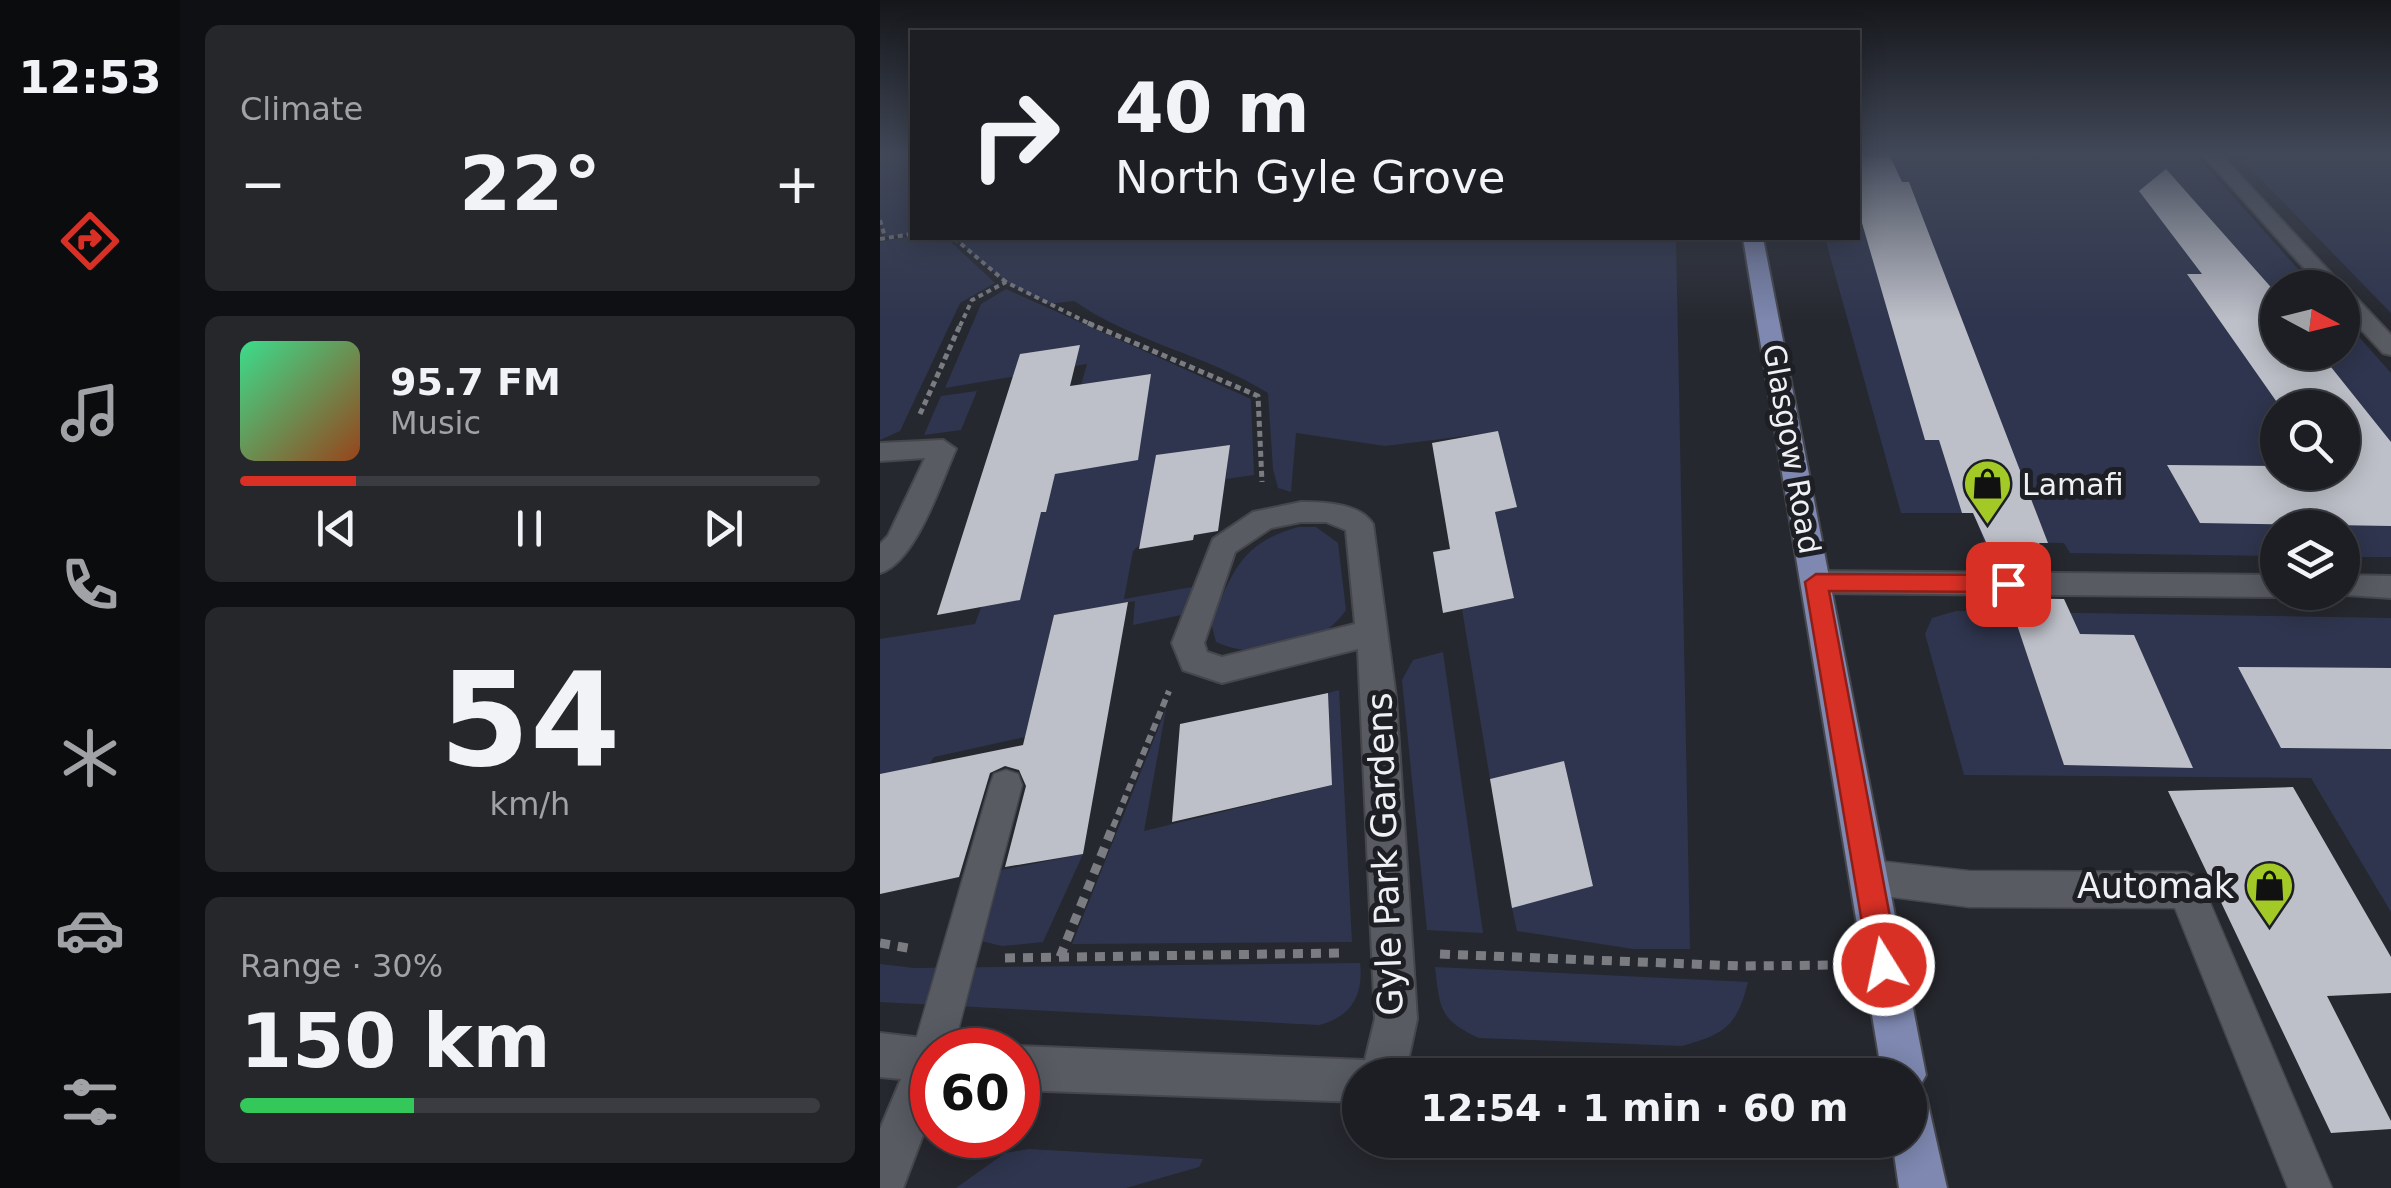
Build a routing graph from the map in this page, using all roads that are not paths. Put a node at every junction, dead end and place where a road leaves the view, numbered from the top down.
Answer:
1 (2261, 209) edge
2 (1753, 240) edge
3 (2317, 270) edge
4 (2360, 315) edge
5 (2391, 348) edge
6 (892, 451) edge
7 (880, 562) edge
8 (1816, 582) junction
9 (2260, 586) edge
10 (2360, 586) edge
11 (2391, 587) edge
12 (1374, 632) junction
13 (1006, 785) dead end
14 (1869, 878) junction
15 (940, 1028) edge
16 (880, 1055) edge
17 (910, 1056) edge
18 (1386, 1058) edge
19 (1901, 1058) edge
20 (1040, 1069) edge
21 (1342, 1079) edge
22 (910, 1111) edge
23 (1919, 1158) edge
24 (880, 1186) edge
25 (1924, 1188) edge
26 (2310, 1188) edge

1 - 3 street
2 - 8 main road, Glasgow Road
4 - 5 street
6 - 7 street
8 - 9 street
8 - 14 main road, Glasgow Road
10 - 11 street
12 - 12 street, Gyle Park Gardens
12 - 18 street, Gyle Park Gardens
13 - 15 lane
14 - 19 main road, Glasgow Road
14 - 26 lane
16 - 17 street
20 - 21 street
22 - 24 street
23 - 25 main road

